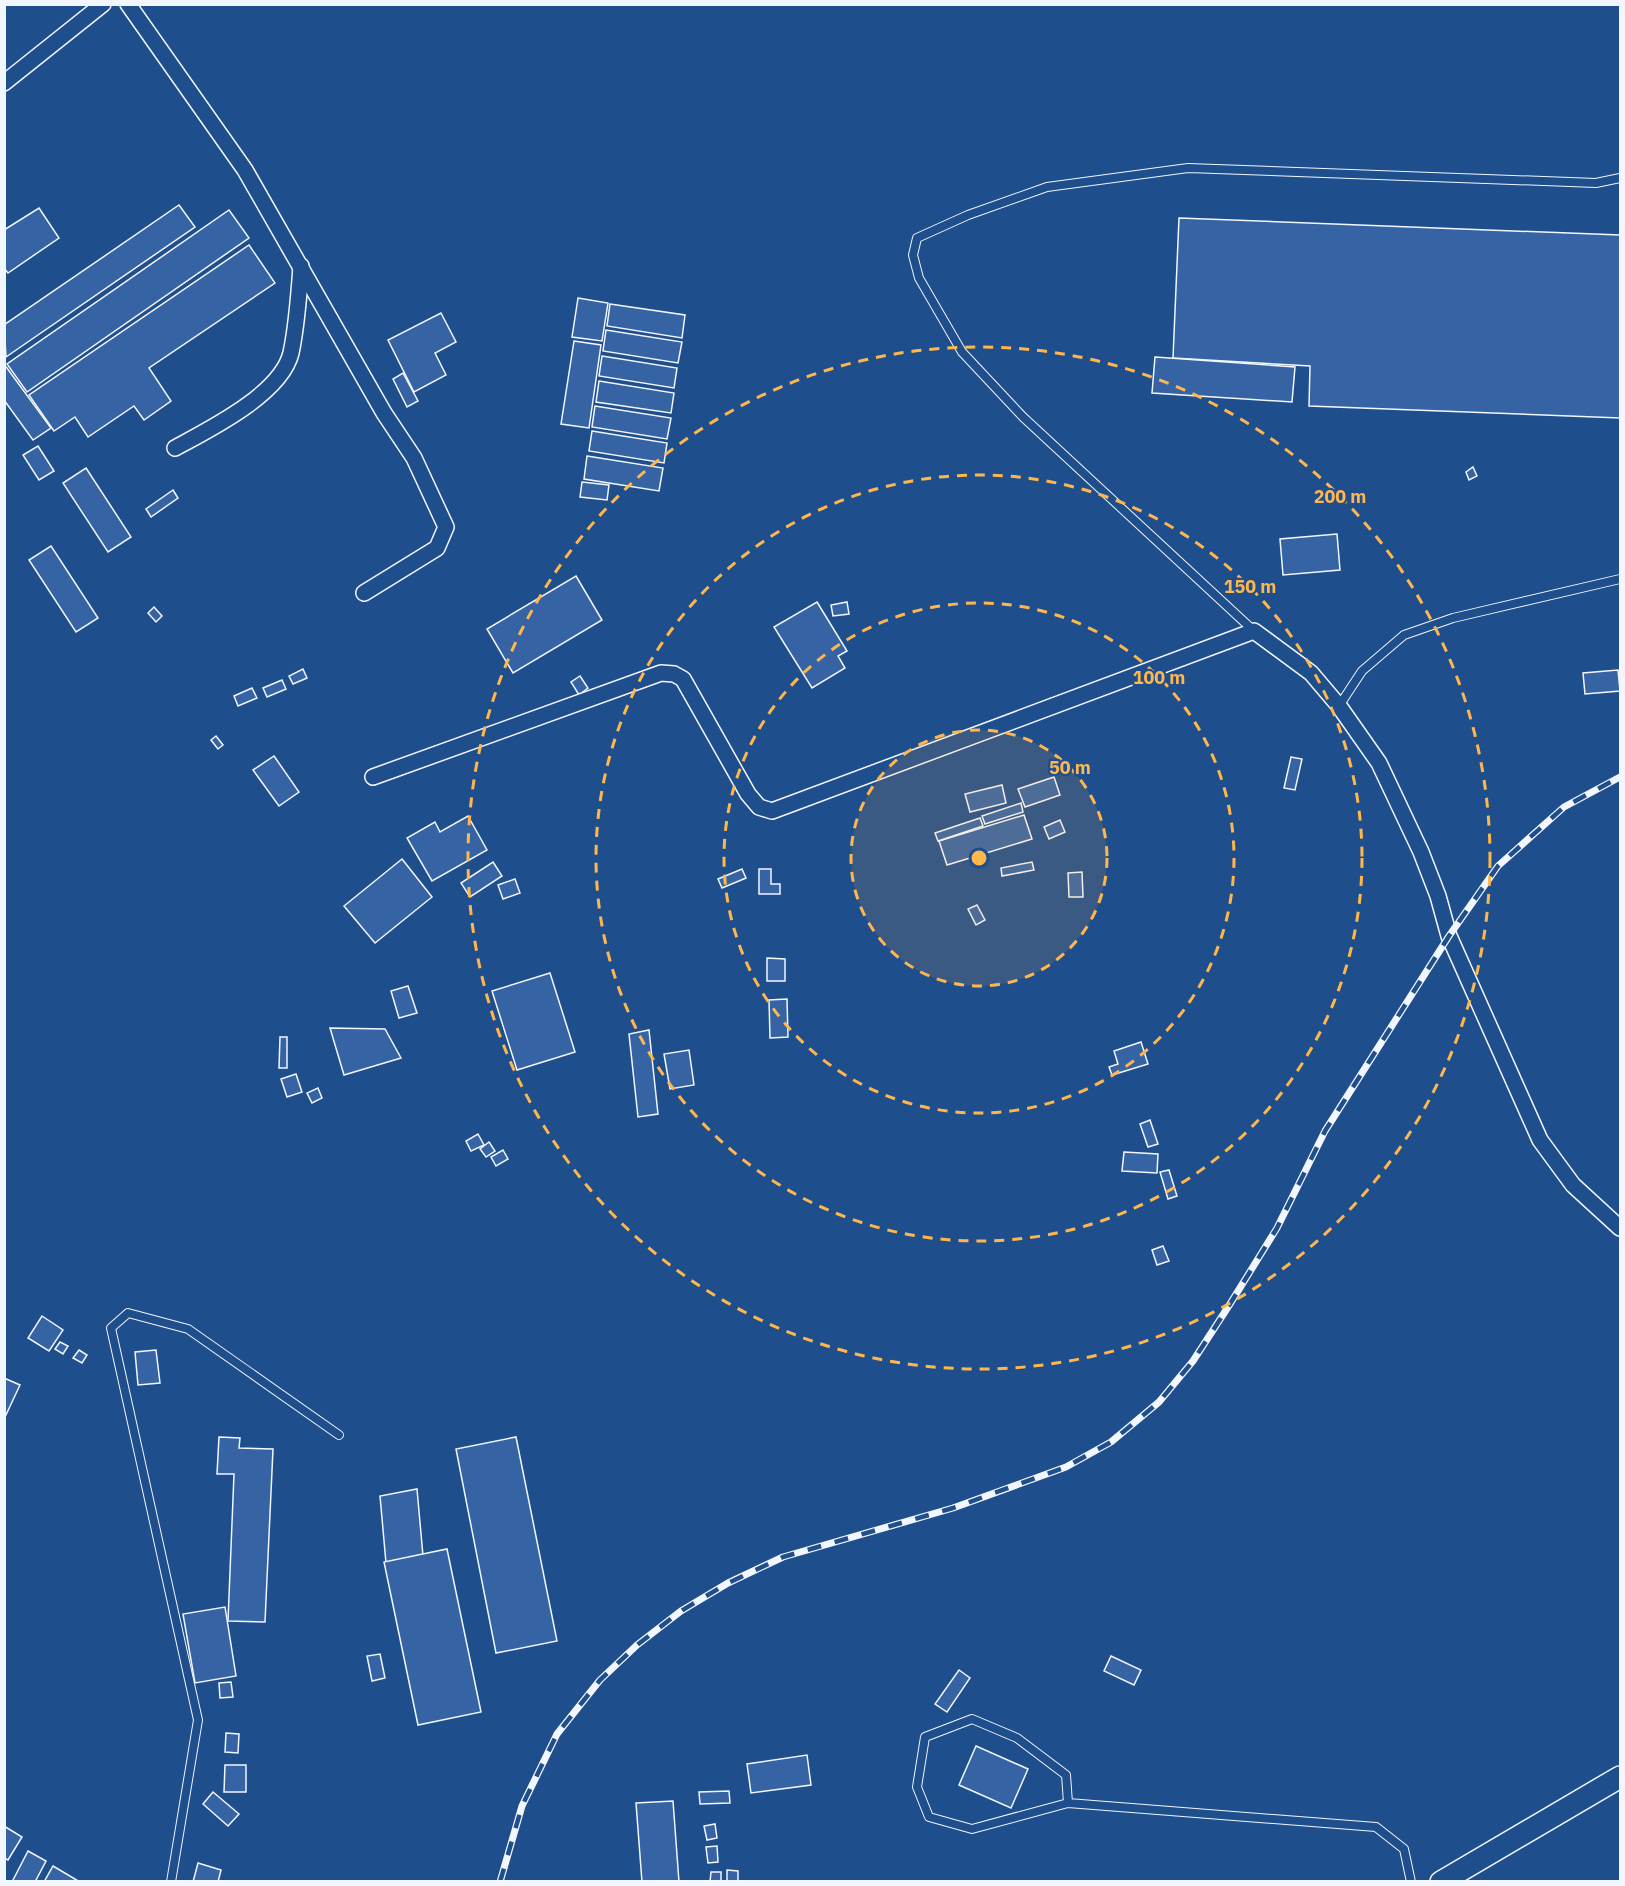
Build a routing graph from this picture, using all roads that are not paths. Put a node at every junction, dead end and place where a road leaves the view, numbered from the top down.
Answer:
1 (103, 4) edge
2 (128, 4) edge
3 (4, 83) edge
4 (1620, 178) edge
5 (301, 266) junction
6 (175, 448) dead end
7 (1620, 579) edge
8 (364, 593) dead end
9 (1254, 630) junction
10 (1339, 706) junction
11 (373, 777) dead end
12 (1620, 1228) edge
13 (339, 1435) dead end
14 (1620, 1777) edge
15 (1068, 1803) junction
16 (171, 1881) edge
17 (1411, 1881) edge
18 (1441, 1881) edge

1 - 3 street
2 - 5 street
4 - 9 lane
5 - 6 street
5 - 8 street
7 - 10 lane
9 - 10 street
9 - 11 street
10 - 12 street
13 - 16 lane
14 - 18 street
15 - 15 lane
15 - 17 lane

